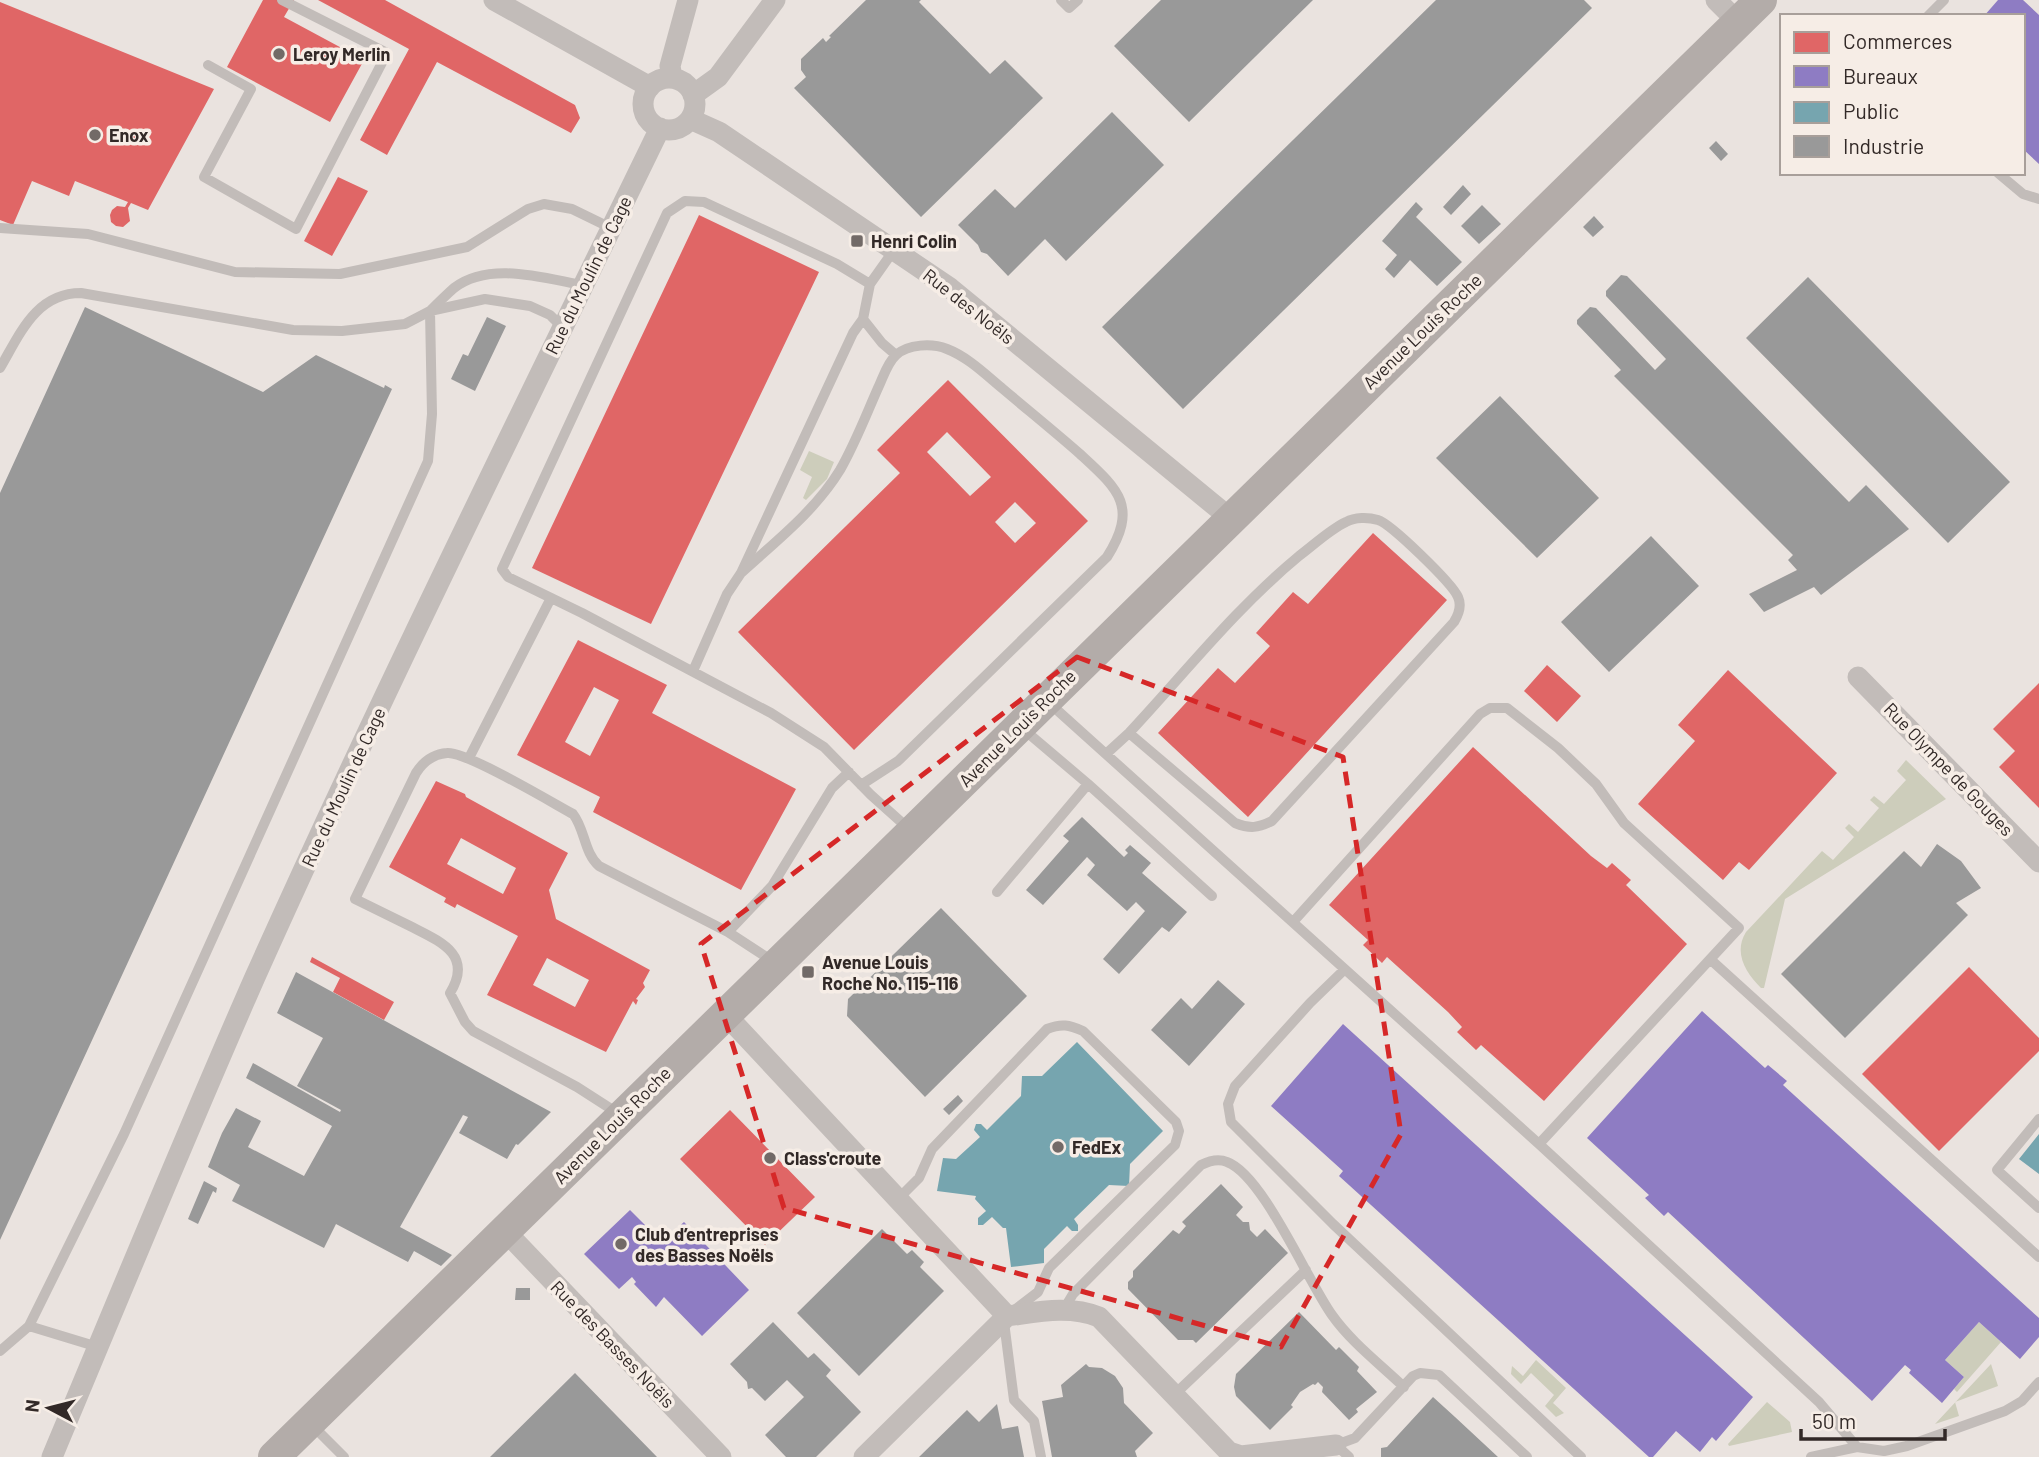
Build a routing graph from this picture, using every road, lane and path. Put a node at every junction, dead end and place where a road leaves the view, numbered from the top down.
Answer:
1 (282, 0) edge
2 (494, 0) edge
3 (688, 0) edge
4 (775, 0) edge
5 (1061, 0) edge
6 (1078, 0) edge
7 (1716, 0) edge
8 (1761, 0) edge
9 (1944, 0) edge
10 (1930, 14) edge
11 (1738, 22) junction
12 (208, 65) dead end
13 (672, 78) junction
14 (650, 87) junction
15 (693, 94) junction
16 (690, 119) junction
17 (660, 128) junction
18 (2000, 175) edge
19 (2039, 199) edge
20 (0, 228) edge
21 (611, 228) junction
22 (894, 250) junction
23 (870, 284) junction
24 (582, 285) junction
25 (430, 311) junction
26 (863, 319) junction
27 (562, 327) junction
28 (896, 355) junction
29 (0, 368) edge
30 (1230, 519) junction
31 (741, 573) junction
32 (551, 598) junction
33 (693, 671) junction
34 (1858, 677) dead end
35 (1045, 699) junction
36 (1020, 726) junction
37 (1129, 733) junction
38 (1106, 754) junction
39 (469, 758) junction
40 (849, 772) junction
41 (1088, 784) junction
42 (861, 785) junction
43 (912, 832) junction
44 (2039, 862) edge
45 (997, 892) dead end
46 (1212, 895) dead end
47 (1293, 922) junction
48 (728, 932) junction
49 (1711, 960) junction
50 (776, 964) junction
51 (1344, 970) junction
52 (726, 1015) junction
53 (621, 1115) junction
54 (2039, 1119) edge
55 (1539, 1144) junction
56 (898, 1199) junction
57 (2039, 1208) edge
58 (505, 1231) junction
59 (2039, 1257) edge
60 (1306, 1270) junction
61 (1064, 1309) junction
62 (1005, 1318) junction
63 (29, 1326) junction
64 (98, 1348) junction
65 (0, 1351) edge
66 (2039, 1382) edge
67 (1404, 1387) junction
68 (1175, 1394) junction
69 (309, 1422) junction
70 (1857, 1447) junction
71 (1342, 1451) edge
72 (52, 1457) edge
73 (274, 1457) edge
74 (344, 1457) edge
75 (721, 1457) edge
76 (864, 1457) edge
77 (1041, 1457) edge
78 (1527, 1457) edge
79 (1581, 1457) edge
80 (1811, 1457) edge

1 - 12 lane
2 - 14 street
3 - 13 street
4 - 15 street
5 - 6 lane
7 - 11 street
8 - 11 main road, Avenue Louis Roche
9 - 10 lane
11 - 30 main road, Avenue Louis Roche
13 - 14 street
13 - 15 street
14 - 17 street
15 - 16 street
16 - 17 street
16 - 22 street, Rue des Noëls
17 - 21 street, Rue du Moulin de Cage
18 - 19 lane
20 - 21 lane
21 - 24 street, Rue du Moulin de Cage
22 - 23 lane
22 - 30 street, Rue des Noëls
23 - 26 lane
23 - 32 lane
24 - 25 lane
24 - 27 street, Rue du Moulin de Cage
25 - 27 lane
25 - 29 lane
25 - 63 lane
26 - 28 lane
26 - 31 lane
27 - 64 street, Rue du Moulin de Cage
28 - 31 lane
28 - 42 lane
30 - 35 main road, Avenue Louis Roche
31 - 33 lane
32 - 33 lane
32 - 39 lane
33 - 40 lane
34 - 44 street, Rue Olympe de Gouges
35 - 36 main road, Avenue Louis Roche
35 - 38 lane
36 - 41 lane
36 - 43 main road, Avenue Louis Roche
37 - 37 lane
37 - 38 lane
38 - 47 lane
39 - 48 lane
39 - 53 lane
40 - 42 lane
40 - 48 lane
41 - 45 lane
41 - 46 lane
42 - 43 lane
43 - 50 main road, Avenue Louis Roche
47 - 49 lane
47 - 51 lane
48 - 50 lane
49 - 55 lane
49 - 59 lane
50 - 52 main road, Avenue Louis Roche
51 - 55 lane
51 - 79 lane
52 - 53 main road, Avenue Louis Roche
52 - 56 street
53 - 58 main road, Avenue Louis Roche
54 - 57 lane
55 - 70 lane
56 - 62 street
56 - 62 lane
58 - 69 main road, Avenue Louis Roche
58 - 75 street, Rue des Basses Noëls
60 - 61 lane
60 - 67 lane
60 - 68 lane
61 - 62 street
61 - 68 street
62 - 76 street
62 - 77 lane
63 - 64 lane
63 - 65 lane
64 - 72 street, Rue du Moulin de Cage
66 - 70 lane
67 - 71 lane
67 - 78 lane
68 - 71 street
69 - 73 main road, Avenue Louis Roche
69 - 74 lane
70 - 80 lane

